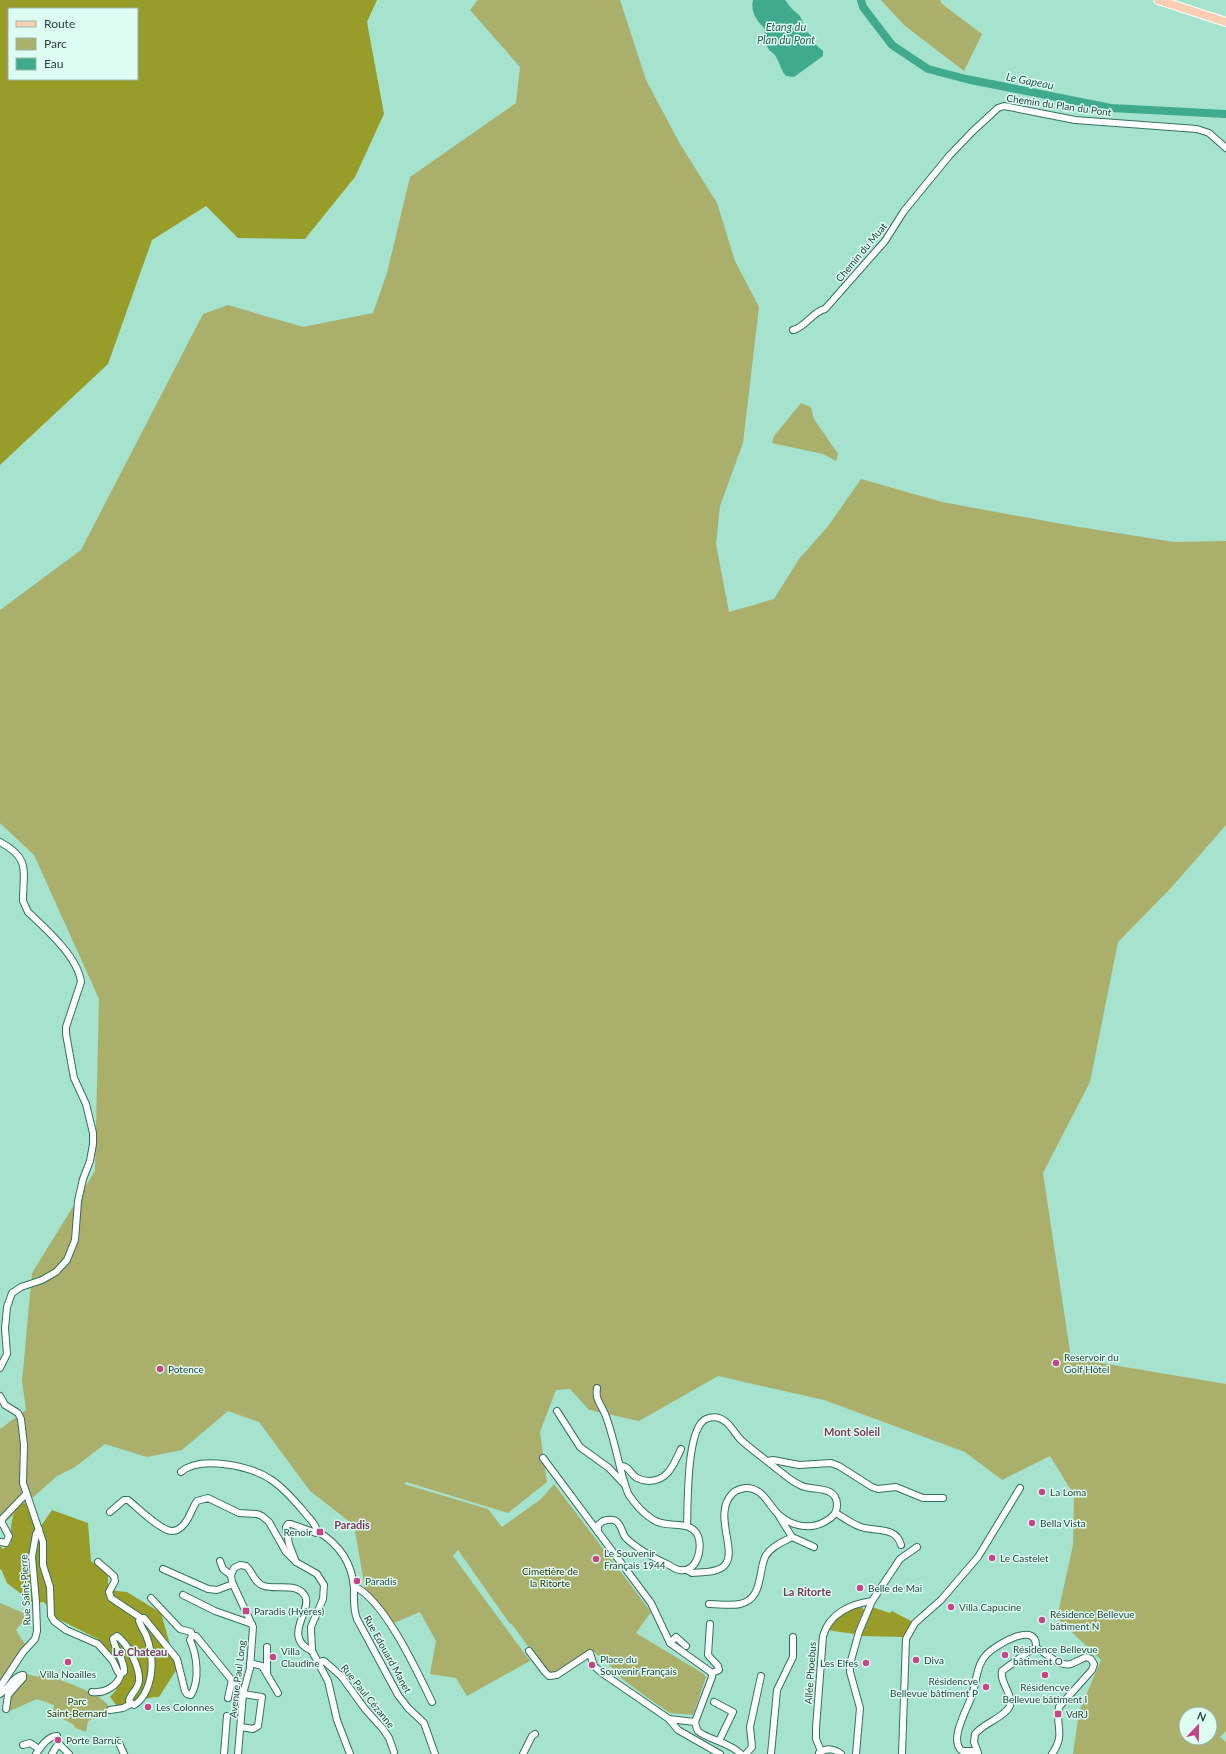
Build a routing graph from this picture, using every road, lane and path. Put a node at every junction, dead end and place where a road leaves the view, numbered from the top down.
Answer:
1 (1158, 0) edge
2 (1226, 22) edge
3 (1226, 148) edge
4 (949, 156) joint
5 (793, 330) dead end
6 (0, 842) edge
7 (0, 1368) edge
8 (597, 1388) dead end
9 (0, 1396) edge
10 (557, 1411) dead end
11 (681, 1449) dead end
12 (544, 1458) dead end
13 (768, 1461) junction
14 (620, 1466) junction
15 (181, 1472) dead end
16 (626, 1486) junction
17 (1020, 1488) dead end
18 (26, 1494) junction
19 (943, 1498) dead end
20 (110, 1512) dead end
21 (836, 1513) junction
22 (778, 1515) junction
23 (687, 1526) junction
24 (39, 1529) junction
25 (318, 1531) junction
26 (598, 1532) junction
27 (792, 1537) junction
28 (0, 1542) edge
29 (901, 1545) dead end
30 (814, 1547) dead end
31 (917, 1547) dead end
32 (220, 1561) dead end
33 (98, 1562) dead end
34 (296, 1562) junction
35 (163, 1569) dead end
36 (687, 1570) junction
37 (231, 1575) junction
38 (233, 1584) junction
39 (354, 1586) junction
40 (183, 1595) dead end
41 (151, 1598) dead end
42 (872, 1601) junction
43 (709, 1604) dead end
44 (141, 1618) junction
45 (252, 1624) junction
46 (710, 1624) dead end
47 (192, 1636) junction
48 (793, 1637) dead end
49 (670, 1643) junction
50 (686, 1646) dead end
51 (267, 1648) dead end
52 (1036, 1648) junction
53 (312, 1651) junction
54 (529, 1651) dead end
55 (319, 1662) junction
56 (250, 1663) junction
57 (267, 1672) junction
58 (712, 1673) junction
59 (761, 1676) dead end
60 (120, 1677) junction
61 (232, 1680) junction
62 (0, 1687) edge
63 (92, 1692) dead end
64 (278, 1693) dead end
65 (0, 1694) edge
66 (244, 1694) junction
67 (228, 1698) dead end
68 (432, 1702) dead end
69 (714, 1702) dead end
70 (131, 1704) junction
71 (6, 1709) dead end
72 (110, 1710) dead end
73 (227, 1716) dead end
74 (669, 1719) junction
75 (695, 1722) junction
76 (241, 1727) junction
77 (535, 1734) dead end
78 (57, 1736) dead end
79 (719, 1740) junction
80 (118, 1741) dead end
81 (23, 1745) dead end
82 (38, 1751) edge
83 (217, 1751) dead end
84 (394, 1752) dead end
85 (819, 1753) edge
86 (978, 1753) edge
87 (52, 1754) edge
88 (69, 1754) edge
89 (124, 1754) edge
90 (224, 1754) edge
91 (238, 1754) edge
92 (350, 1754) edge
93 (436, 1754) edge
94 (523, 1754) edge
95 (720, 1754) edge
96 (740, 1754) edge
97 (746, 1754) edge
98 (771, 1754) edge
99 (841, 1754) edge
100 (856, 1754) edge
101 (902, 1754) edge
102 (1052, 1754) edge

1 - 2 main road
3 - 4 street, Chemin du Plan du Pont
4 - 5 street, Chemin du Muat
6 - 7 street
8 - 14 street
9 - 18 street
10 - 16 street
11 - 14 street
12 - 26 street
13 - 19 street
13 - 21 street
13 - 23 street
14 - 16 street
15 - 25 street
16 - 23 street
17 - 101 street
18 - 24 street
18 - 28 street
20 - 34 street
21 - 22 street
21 - 29 street
22 - 27 street
22 - 36 street
23 - 36 street
24 - 60 street
24 - 62 street, Rue Saint-Pierre
25 - 34 street, Rue Edouard Manet
25 - 39 street, Rue Edouard Manet
26 - 36 street
26 - 49 street
27 - 30 street
27 - 43 street
31 - 42 street
32 - 37 street
33 - 44 street
34 - 53 street
35 - 38 street
37 - 38 street, Avenue Paul Long
37 - 53 street
38 - 45 street, Avenue Paul Long
39 - 68 street
39 - 93 street, Rue Edouard Manet
40 - 45 street
41 - 47 street
42 - 85 street, Allée Phoebus
42 - 100 street
44 - 47 street
44 - 70 street
45 - 56 street, Avenue Paul Long
46 - 58 street
47 - 61 street
48 - 98 street
49 - 50 street
49 - 58 street
51 - 57 street
52 - 86 street
52 - 86 street
52 - 102 street
53 - 55 street
54 - 74 street
55 - 84 street, Rue Paul Cézanne
55 - 92 street
56 - 57 street
56 - 66 street, Avenue Paul Long
57 - 64 street
58 - 75 street
59 - 97 street
60 - 63 street
60 - 70 street
61 - 66 street
61 - 67 street
65 - 71 street
66 - 76 street, Avenue Paul Long
66 - 76 street
69 - 79 street
70 - 72 street
73 - 90 street
74 - 75 street
74 - 95 street
75 - 79 street
76 - 91 street, Avenue Paul Long
77 - 94 street
78 - 82 street
79 - 96 street
80 - 89 street
81 - 82 street
83 - 90 street
85 - 99 street
87 - 88 street

